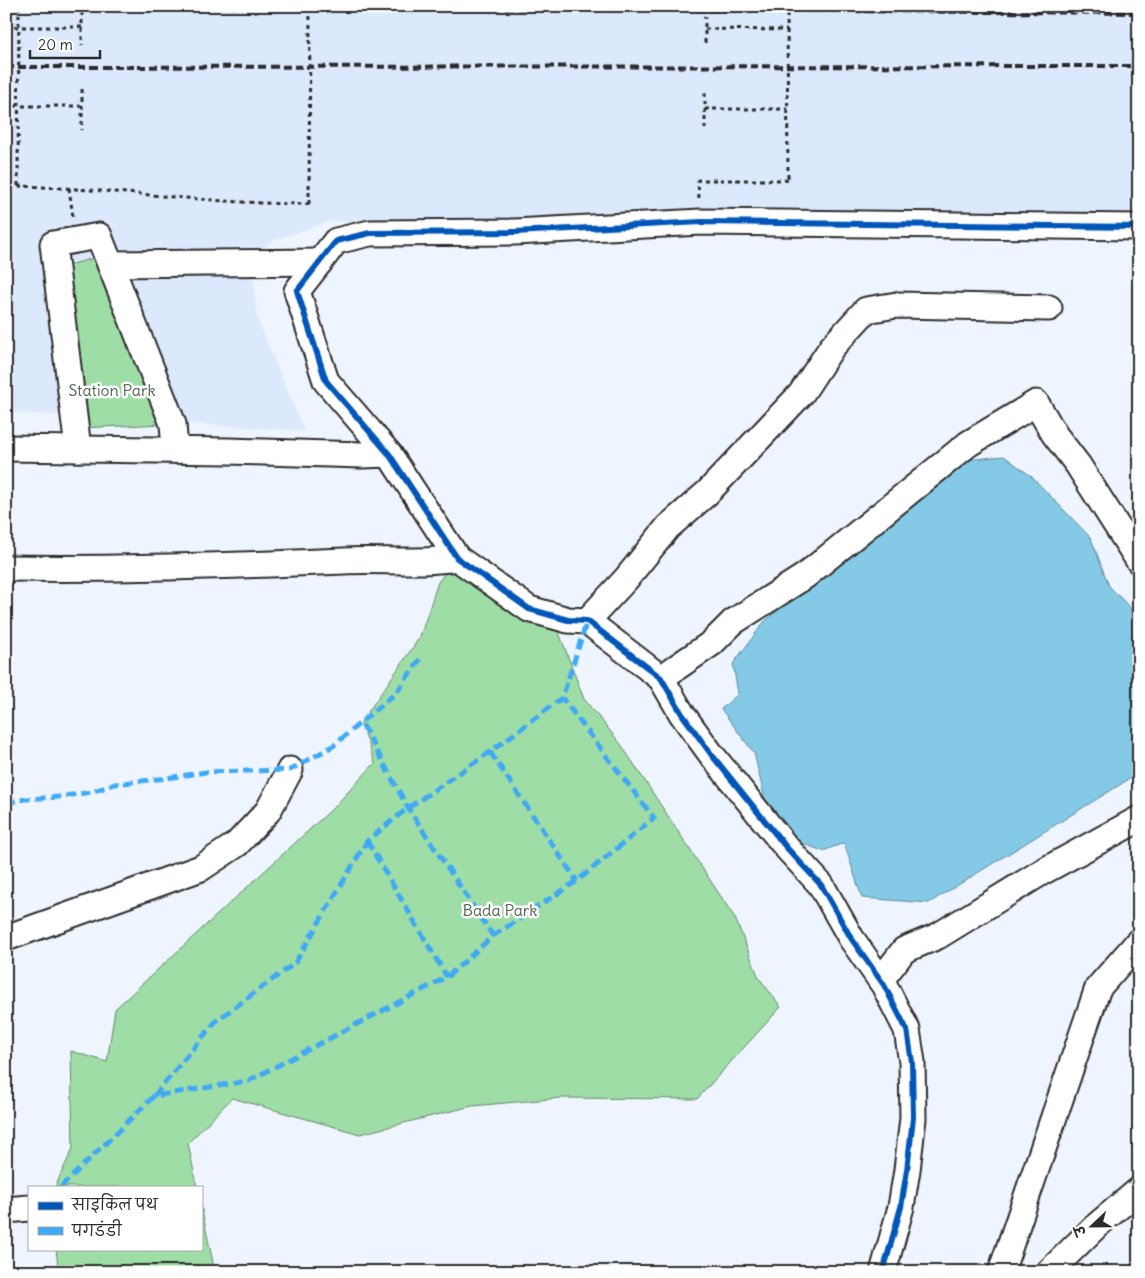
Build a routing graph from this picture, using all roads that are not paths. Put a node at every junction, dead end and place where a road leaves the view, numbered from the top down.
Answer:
1 (1139, 227) edge
2 (320, 262) junction
3 (110, 264) junction
4 (1049, 308) dead end
5 (6, 448) edge
6 (78, 449) junction
7 (175, 450) junction
8 (389, 454) junction
9 (457, 558) junction
10 (1139, 561) edge
11 (6, 568) edge
12 (587, 621) junction
13 (661, 678) junction
14 (290, 770) dead end
15 (1139, 819) edge
16 (6, 938) edge
17 (1139, 941) edge
18 (881, 980) junction
19 (1139, 1190) edge
20 (28, 1208) edge
21 (6, 1210) edge
22 (884, 1272) edge
23 (1001, 1272) edge
24 (1049, 1272) edge

1 - 2 street
2 - 3 street
2 - 8 street
3 - 6 street
3 - 7 street
4 - 12 street
5 - 6 street
6 - 7 street
7 - 8 street
8 - 9 street
9 - 11 street
9 - 12 street
10 - 13 street
12 - 13 street
13 - 18 street
14 - 16 street
15 - 18 street
17 - 23 street
18 - 22 street
19 - 24 street
20 - 21 street

